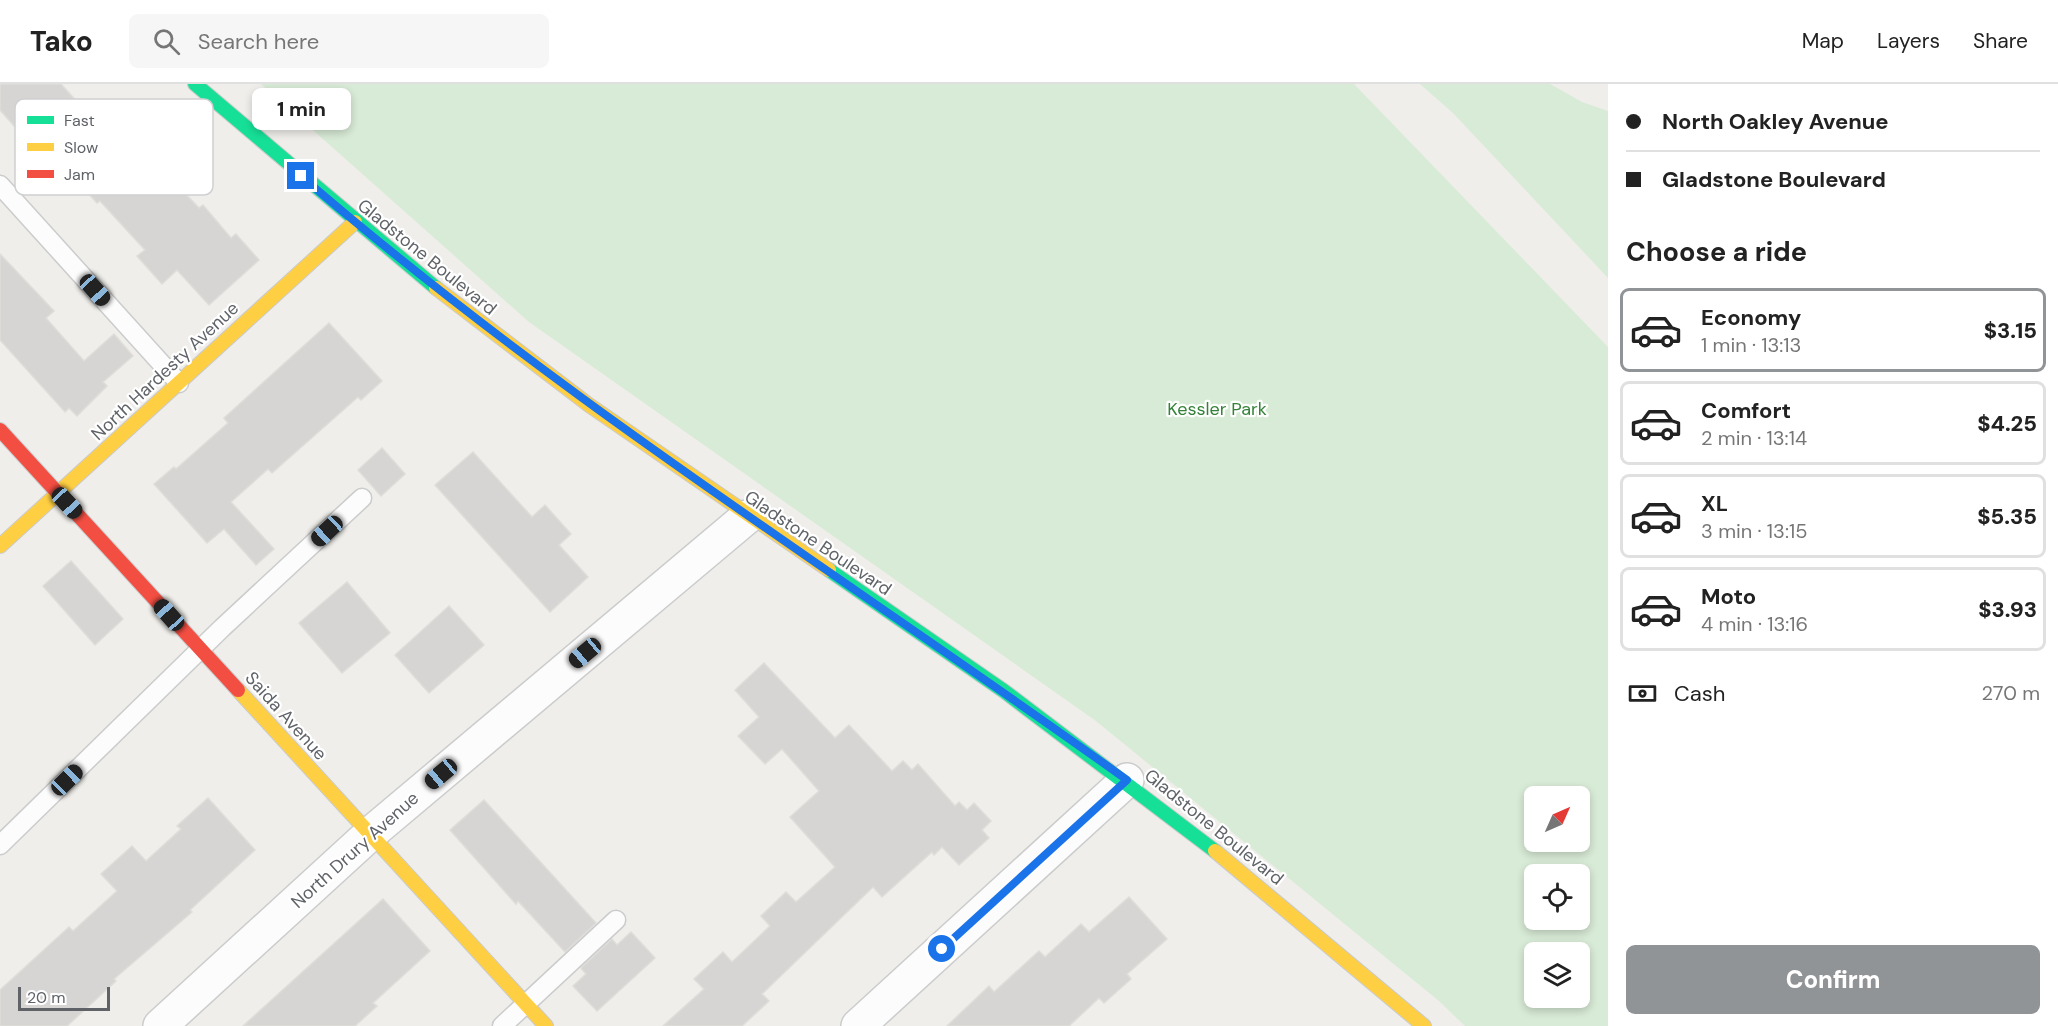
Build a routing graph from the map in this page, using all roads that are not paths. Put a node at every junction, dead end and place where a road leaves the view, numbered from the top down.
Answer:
1 (195, 84) edge
2 (212, 99) edge
3 (213, 100) edge
4 (0, 185) edge
5 (354, 222) junction
6 (179, 383) junction
7 (0, 430) edge
8 (58, 493) junction
9 (362, 498) dead end
10 (747, 517) junction
11 (0, 546) edge
12 (200, 649) junction
13 (1127, 780) junction
14 (369, 834) junction
15 (0, 844) edge
16 (616, 920) dead end
17 (526, 1005) junction
18 (160, 1026) edge
19 (502, 1026) edge
20 (546, 1026) edge
21 (858, 1026) edge
22 (1424, 1026) edge

1 - 2 street, Gladstone Boulevard
3 - 5 street, Gladstone Boulevard
4 - 6 lane
5 - 6 street, North Hardesty Avenue
5 - 10 street, Gladstone Boulevard
6 - 8 street, North Hardesty Avenue
7 - 8 street, Saida Avenue
8 - 11 street, North Hardesty Avenue
8 - 12 street, Saida Avenue
9 - 12 lane
10 - 13 street, Gladstone Boulevard
10 - 14 street, North Drury Avenue
12 - 14 street, Saida Avenue
12 - 15 lane
13 - 21 street
13 - 22 street, Gladstone Boulevard
14 - 17 street, Saida Avenue
14 - 18 street, North Drury Avenue
16 - 17 lane
17 - 19 lane
17 - 20 street, Saida Avenue

